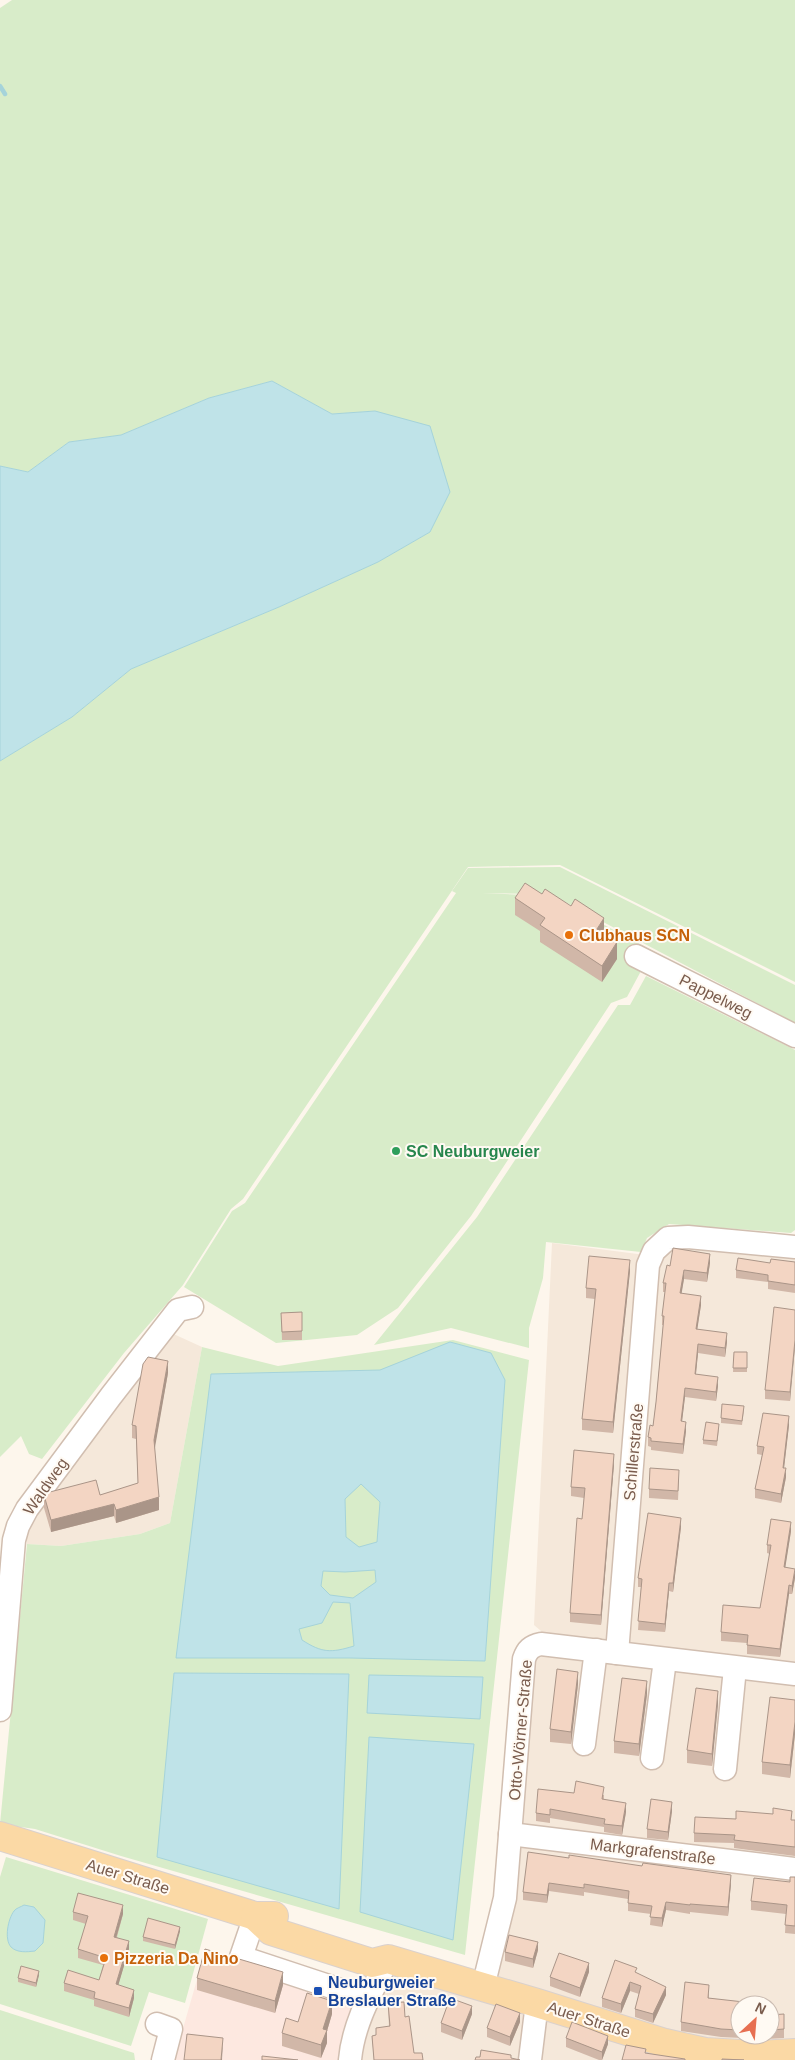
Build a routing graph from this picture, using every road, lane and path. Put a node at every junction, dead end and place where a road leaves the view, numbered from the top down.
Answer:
1 (636, 956) dead end
2 (795, 1036) edge
3 (795, 1247) edge
4 (192, 1308) dead end
5 (606, 1652) junction
6 (664, 1660) junction
7 (735, 1668) junction
8 (795, 1674) edge
9 (0, 1710) edge
10 (584, 1744) dead end
11 (652, 1758) dead end
12 (725, 1768) dead end
13 (510, 1834) junction
14 (0, 1836) edge
15 (795, 1869) edge
16 (256, 1916) junction
17 (388, 1959) junction
18 (483, 1987) junction
19 (368, 1999) junction
20 (537, 2002) junction
21 (157, 2024) dead end
22 (795, 2053) edge
23 (705, 2056) edge
24 (163, 2060) edge
25 (350, 2060) edge
26 (530, 2060) edge

1 - 2 street, Pappelweg
3 - 5 street, Schillerstraße
4 - 9 street, Waldweg
5 - 6 street, Otto-Wörner-Straße
5 - 10 street, Schillerstraße
5 - 13 street, Otto-Wörner-Straße
6 - 7 street, Otto-Wörner-Straße
6 - 11 street
7 - 8 street, Otto-Wörner-Straße
7 - 12 street
13 - 15 street, Markgrafenstraße
13 - 18 street, Otto-Wörner-Straße
14 - 16 main road, Auer Straße
16 - 17 main road, Auer Straße
16 - 19 street
17 - 18 main road, Auer Straße
17 - 19 street
18 - 20 main road, Auer Straße
19 - 25 street
20 - 23 main road, Auer Straße
20 - 26 street
21 - 24 street
22 - 23 main road, Auer Straße

